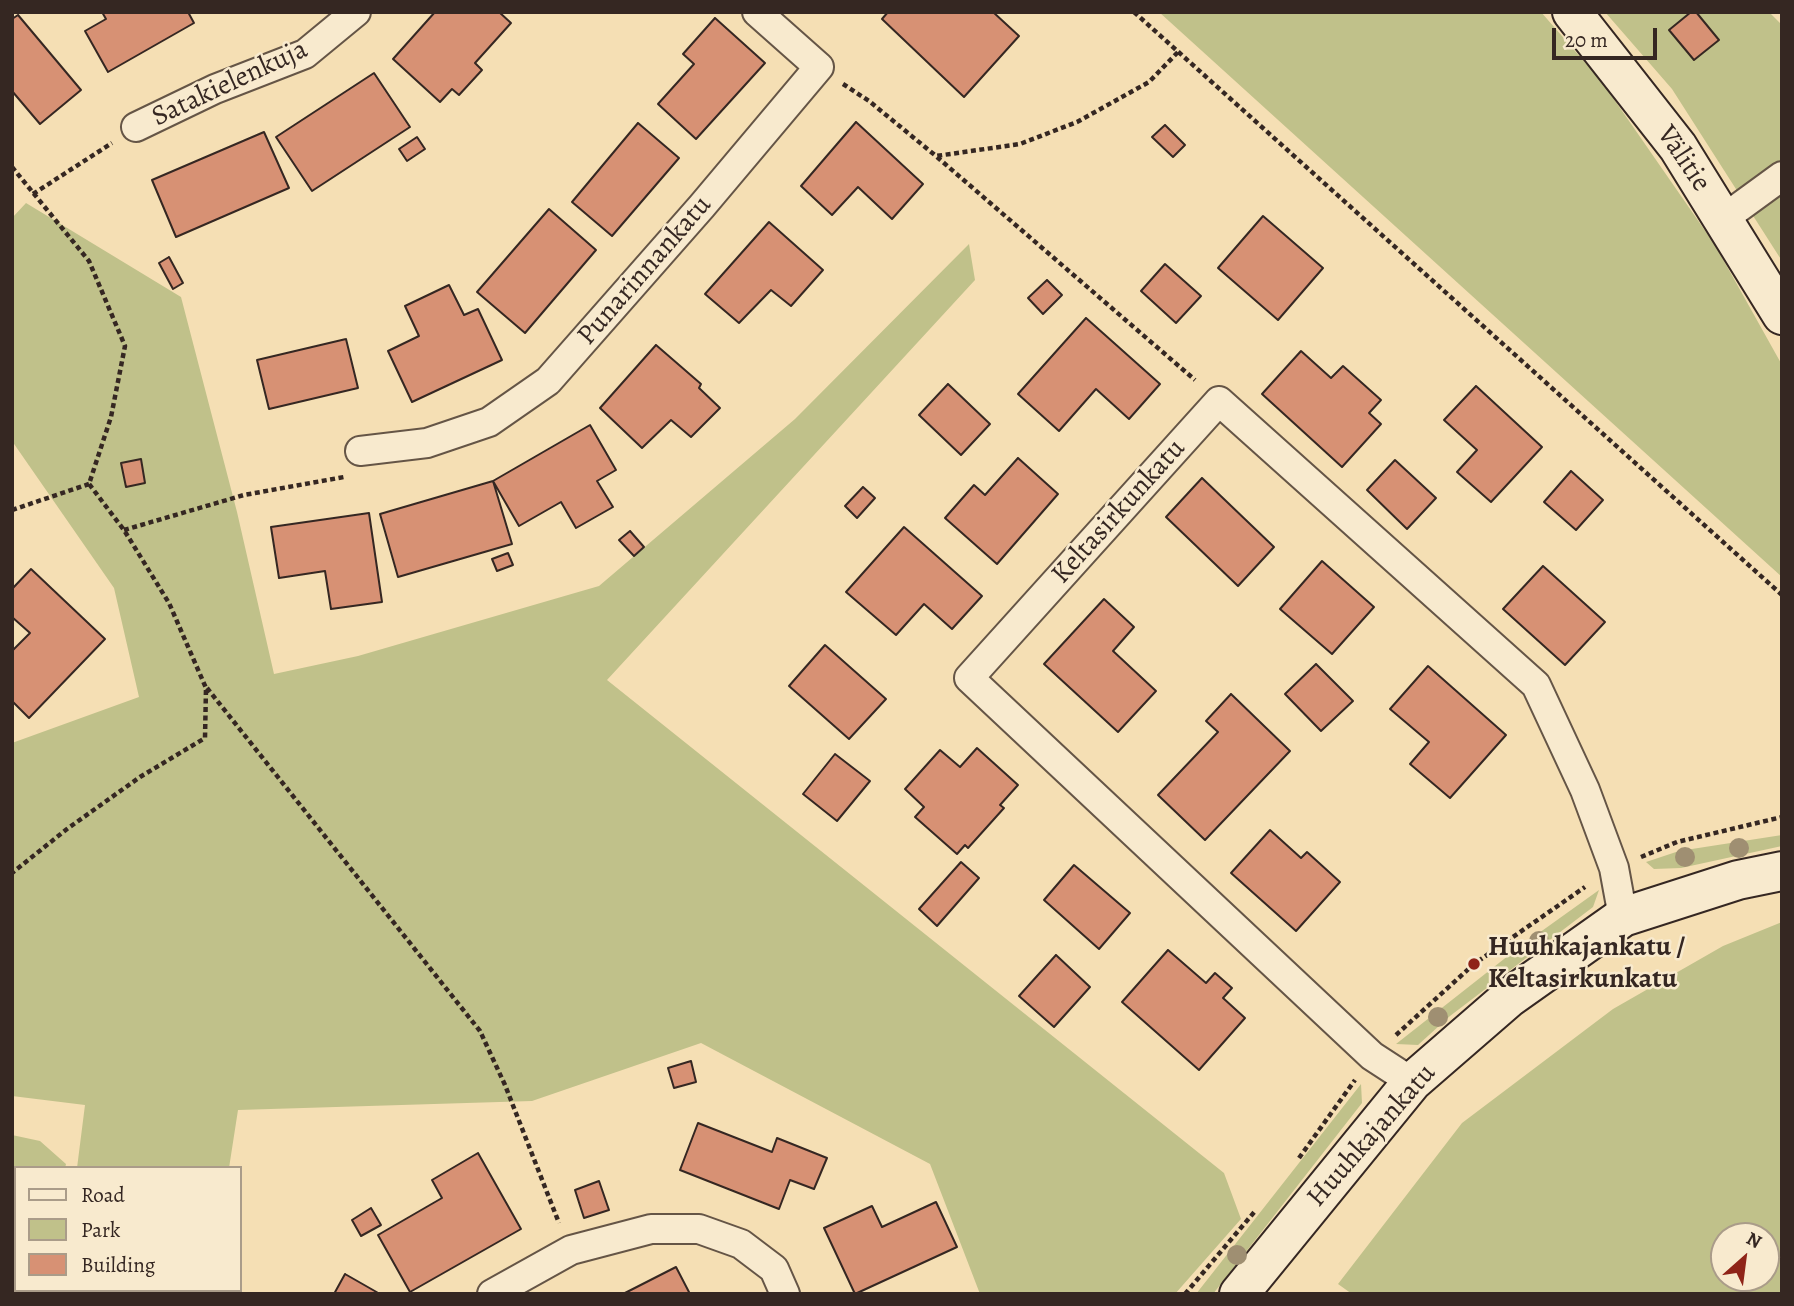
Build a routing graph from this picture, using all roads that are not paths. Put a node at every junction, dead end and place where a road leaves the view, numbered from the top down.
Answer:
1 (356, 12) edge
2 (757, 12) edge
3 (1572, 12) edge
4 (136, 127) road end
5 (1782, 176) edge
6 (1723, 219) junction
7 (1782, 315) edge
8 (360, 451) road end
9 (1782, 871) edge
10 (1623, 917) junction
11 (1412, 1082) junction
12 (492, 1294) edge
13 (785, 1294) edge
14 (1239, 1294) edge

1 - 4 street, Satakielenkuja
2 - 8 street, Punarinnankatu
3 - 6 street, Välitie
5 - 6 street
6 - 7 street, Välitie
9 - 10 street, Huuhkajankatu
10 - 11 street, Huuhkajankatu
10 - 11 street, Keltasirkunkatu
11 - 14 street, Huuhkajankatu
12 - 13 street

